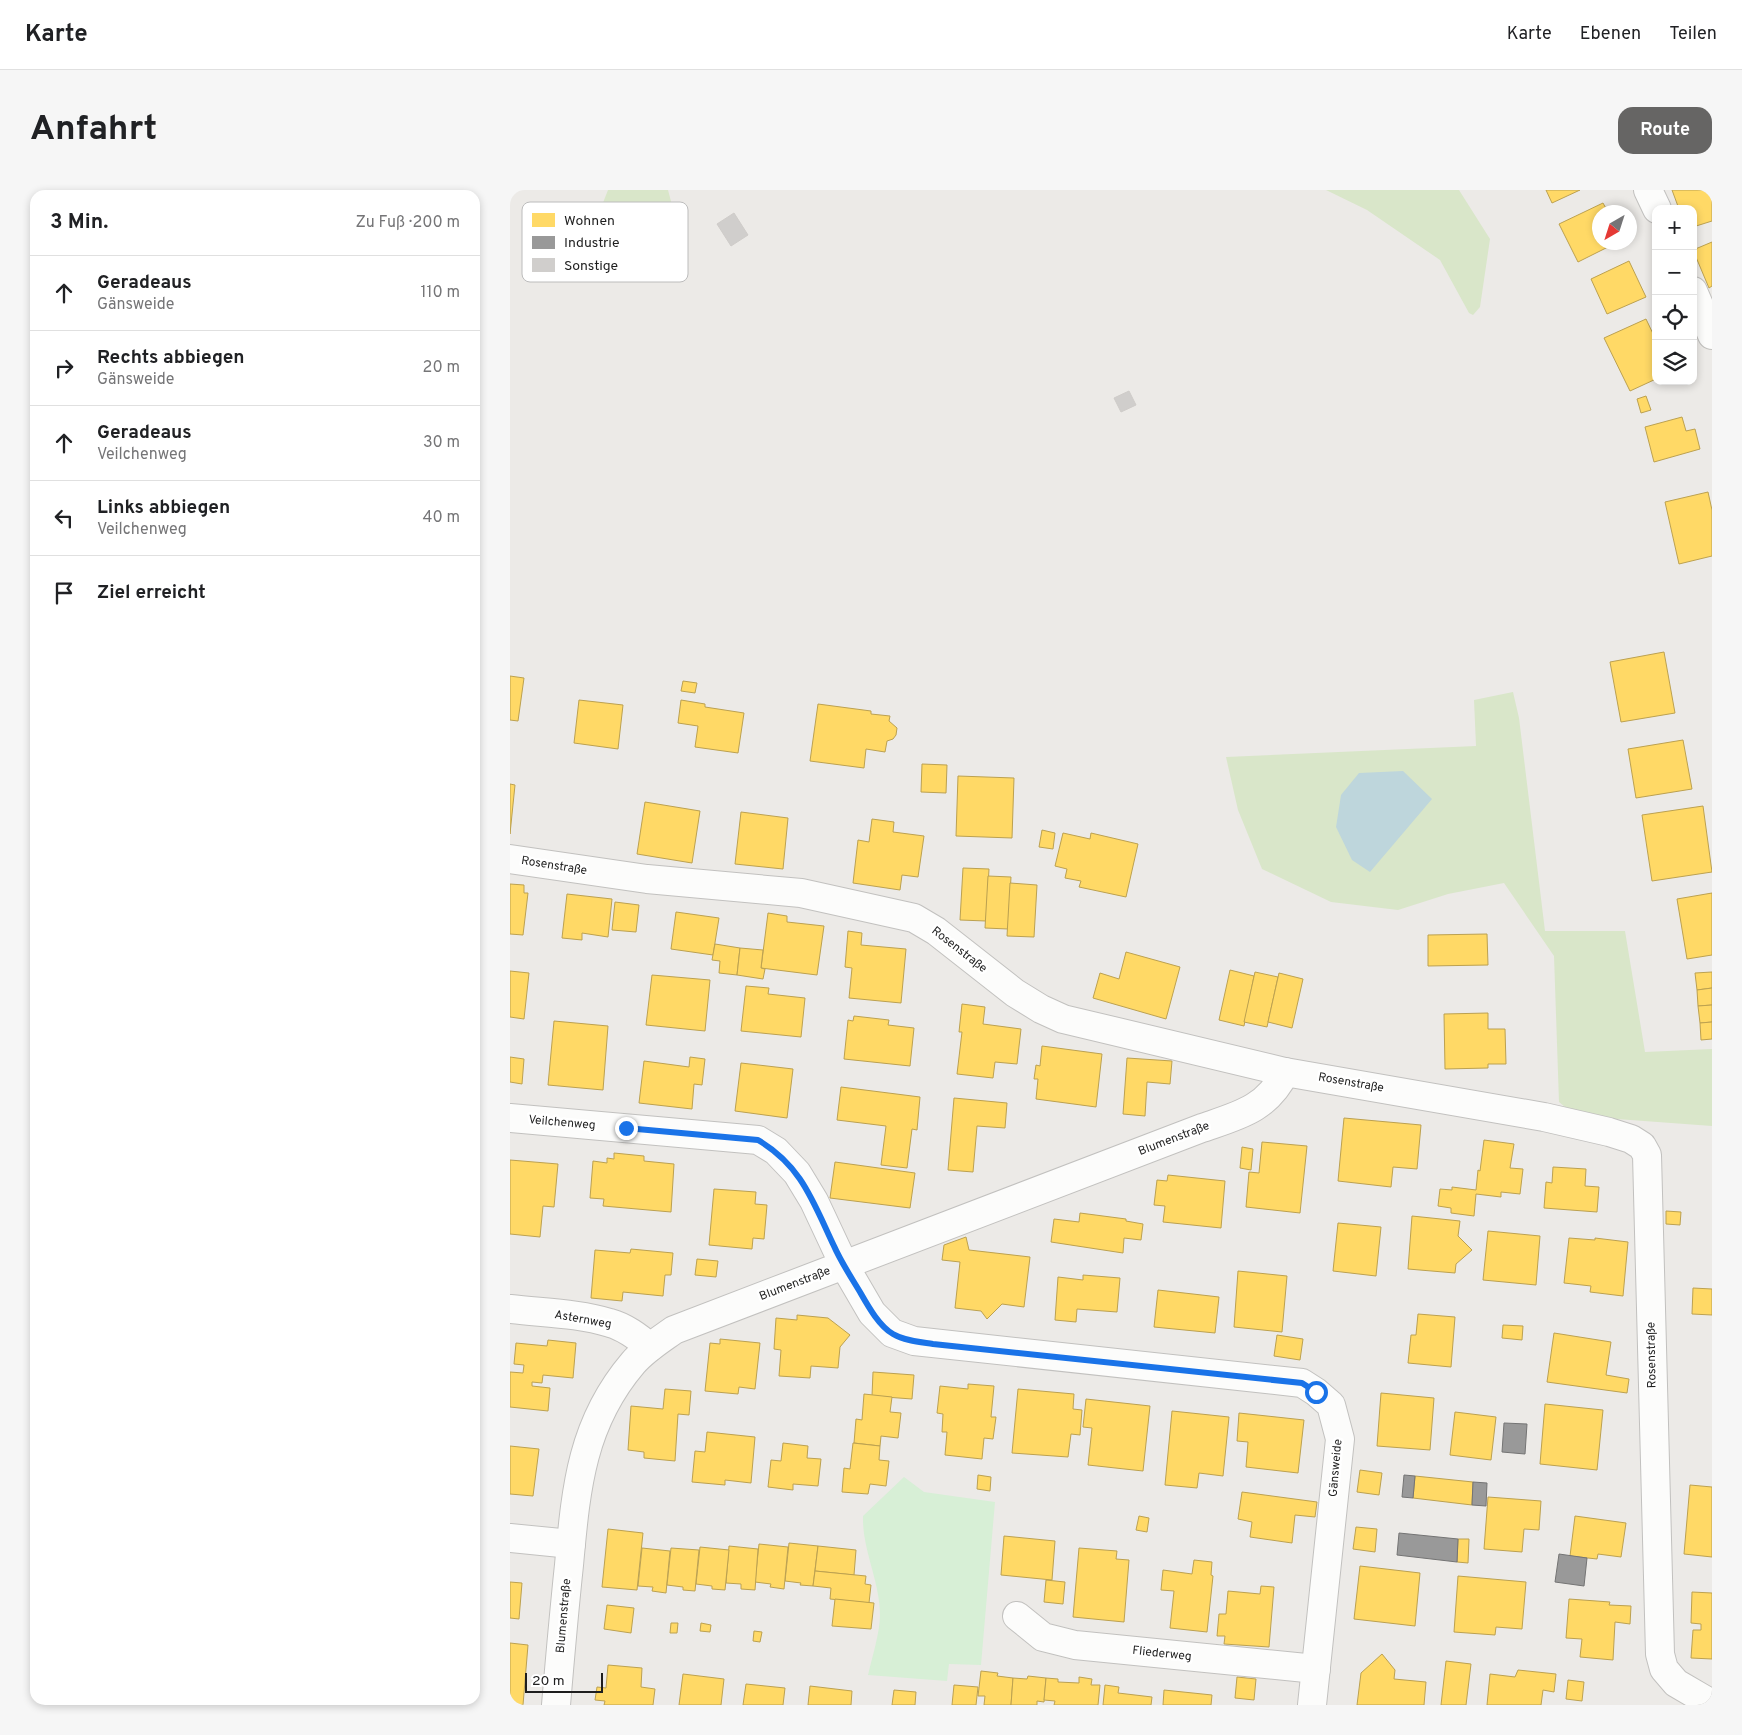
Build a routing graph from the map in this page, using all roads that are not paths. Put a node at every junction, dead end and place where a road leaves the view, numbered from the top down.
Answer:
1 (1648, 190) edge
2 (1655, 205) edge
3 (1695, 295) edge
4 (1712, 336) edge
5 (510, 859) edge
6 (1285, 1072) junction
7 (510, 1118) edge
8 (844, 1265) junction
9 (510, 1309) edge
10 (650, 1347) junction
11 (510, 1538) edge
12 (571, 1544) junction
13 (1017, 1616) dead end
14 (1316, 1669) junction
15 (1712, 1704) edge
16 (556, 1705) edge
17 (1312, 1705) edge

1 - 2 street
3 - 4 street
5 - 6 street, Rosenstraße
6 - 8 street, Blumenstraße
6 - 15 street, Rosenstraße
7 - 8 street, Veilchenweg
8 - 10 street, Blumenstraße
8 - 14 street, Gänsweide
9 - 10 street, Asternweg
10 - 12 street, Blumenstraße
11 - 12 street
12 - 16 street, Blumenstraße
13 - 14 street, Fliederweg
14 - 17 street, Gänsweide

